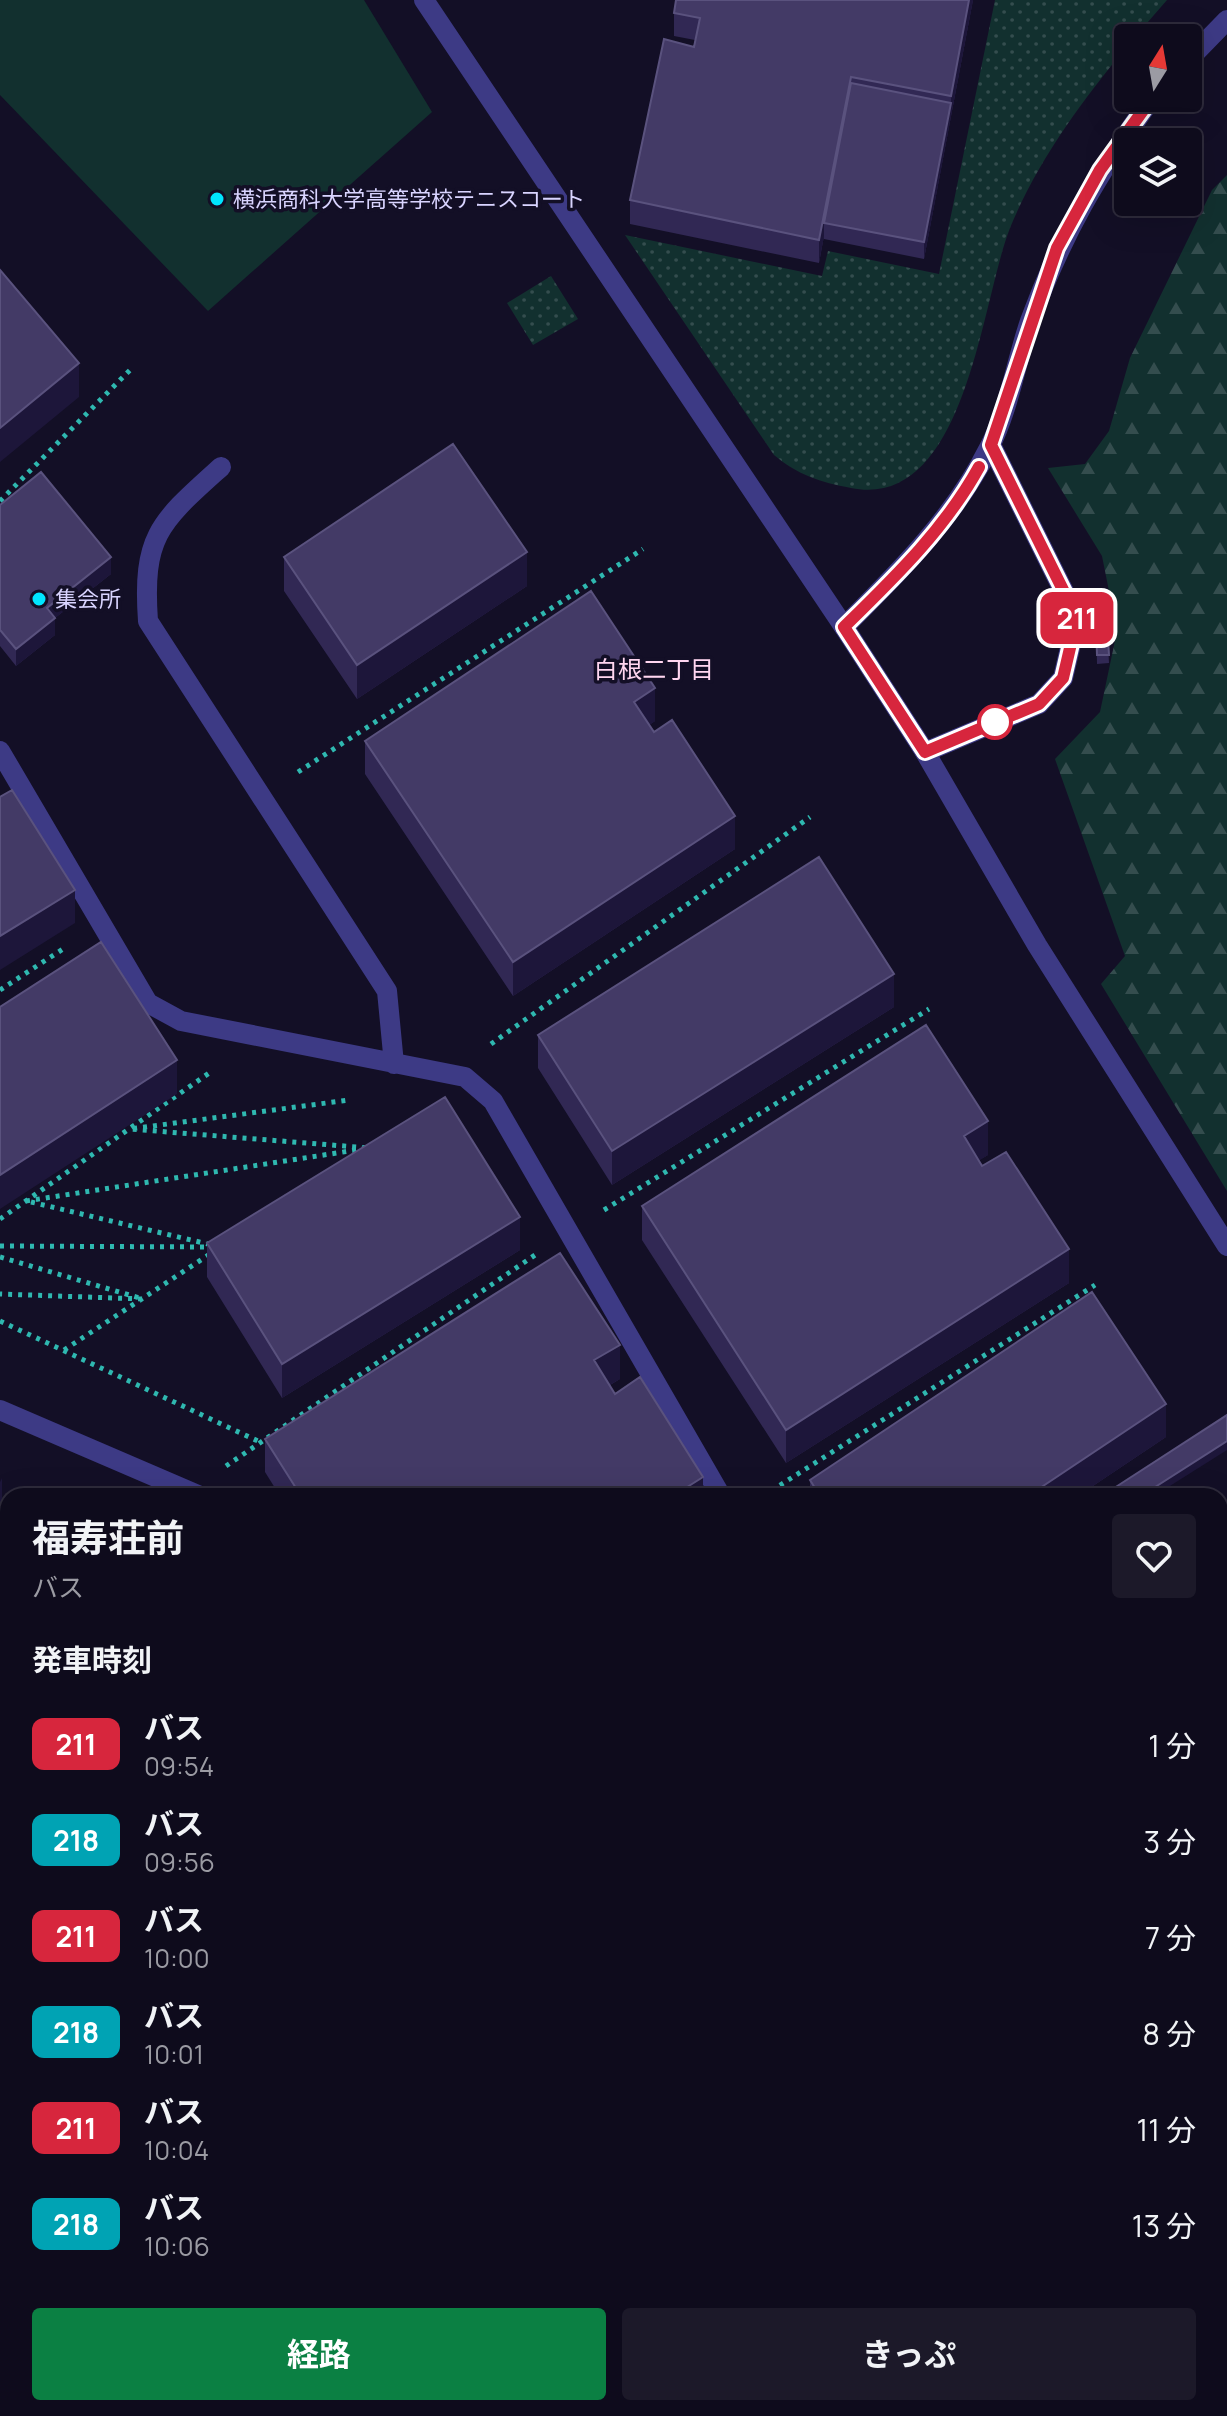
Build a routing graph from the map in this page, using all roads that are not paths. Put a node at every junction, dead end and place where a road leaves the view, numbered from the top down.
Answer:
1 (424, 0) edge
2 (1227, 20) edge
3 (1202, 46) edge
4 (1142, 112) edge
5 (991, 445) junction
6 (221, 467) dead end
7 (844, 627) junction
8 (0, 751) edge
9 (925, 752) junction
10 (394, 1064) junction
11 (1227, 1246) edge
12 (0, 1410) edge
13 (181, 1488) edge
14 (716, 1488) edge

1 - 7 street
2 - 3 street
4 - 5 street
5 - 7 street
5 - 9 street
6 - 10 street
7 - 9 street
8 - 10 street
9 - 11 street
10 - 14 street
12 - 13 street

